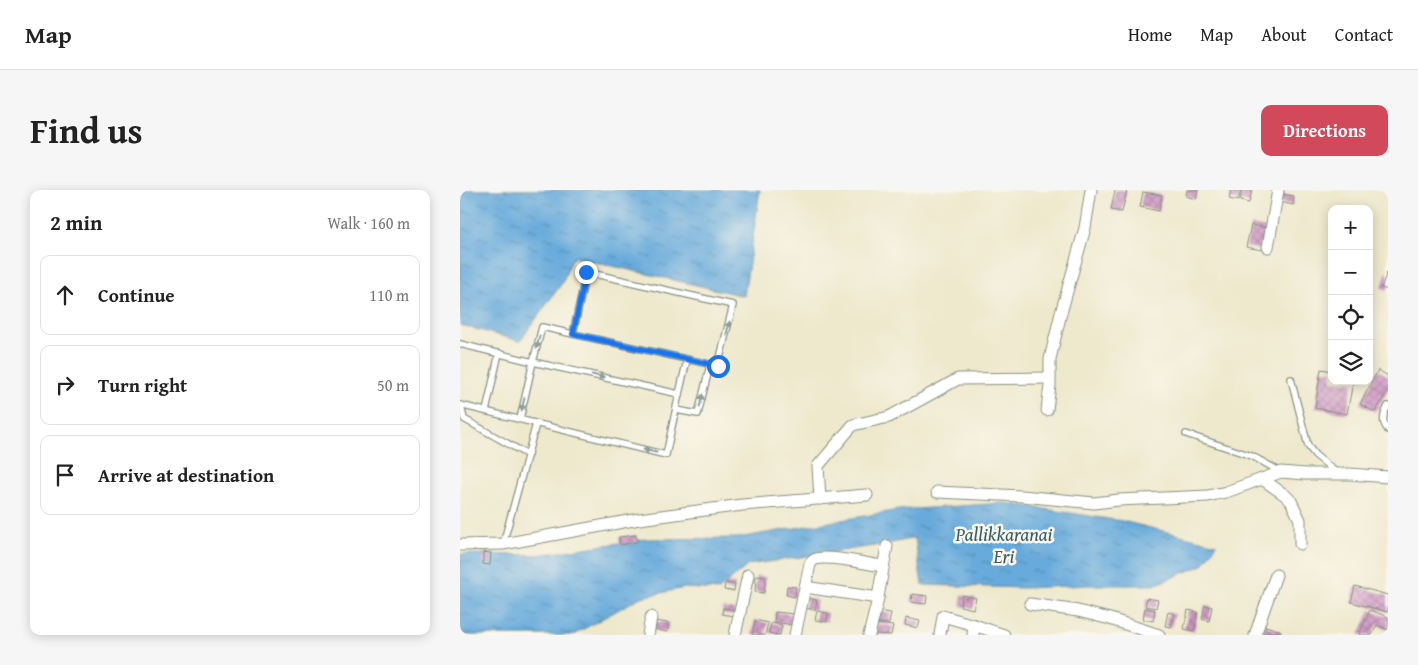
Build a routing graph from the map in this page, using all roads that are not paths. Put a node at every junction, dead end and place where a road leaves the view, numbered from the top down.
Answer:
1 (1091, 190) edge
2 (1278, 190) edge
3 (1268, 247) dead end
4 (573, 334) junction
5 (460, 344) edge
6 (499, 353) junction
7 (687, 360) junction
8 (533, 362) junction
9 (710, 365) junction
10 (1050, 378) junction
11 (1291, 379) dead end
12 (680, 394) junction
13 (461, 405) edge
14 (1388, 406) edge
15 (676, 410) junction
16 (1047, 410) dead end
17 (486, 411) junction
18 (520, 419) junction
19 (536, 424) junction
20 (1388, 430) edge
21 (1186, 434) dead end
22 (528, 455) junction
23 (1281, 472) junction
24 (1338, 474) junction
25 (1388, 477) edge
26 (1262, 479) junction
27 (937, 492) dead end
28 (867, 494) dead end
29 (820, 499) junction
30 (503, 544) junction
31 (1300, 544) dead end
32 (460, 545) edge
33 (887, 546) dead end
34 (883, 566) junction
35 (748, 575) dead end
36 (1276, 575) dead end
37 (805, 587) junction
38 (878, 598) junction
39 (1030, 604) dead end
40 (651, 616) dead end
41 (974, 630) edge
42 (648, 635) edge
43 (735, 635) edge
44 (795, 635) edge
45 (869, 635) edge
46 (940, 635) edge
47 (1004, 635) edge
48 (1159, 635) edge
49 (1255, 635) edge

1 - 10 street
2 - 3 street
4 - 7 lane
4 -> 8 lane
9 -> 4 lane
5 - 6 lane
6 - 8 lane
6 - 17 lane
7 - 9 lane
7 - 12 lane
8 -> 12 lane
8 -> 18 lane
15 -> 9 lane
10 - 16 street
10 - 29 street
11 - 24 lane
12 - 15 lane
13 - 17 lane
13 - 22 lane
14 - 20 lane
15 -> 19 lane
17 - 18 lane
18 - 19 lane
19 - 22 lane
21 - 23 lane
22 - 30 lane
23 - 24 street
23 - 26 street
24 - 25 street
26 - 27 street
26 - 31 street
28 - 29 street
29 - 30 street
30 - 32 street
33 - 34 street
34 - 37 street
34 - 38 street
35 - 43 street
36 - 49 street
37 - 38 street
37 - 44 street
38 - 45 street
39 - 48 street
40 - 42 street
41 - 46 street
41 - 47 street

